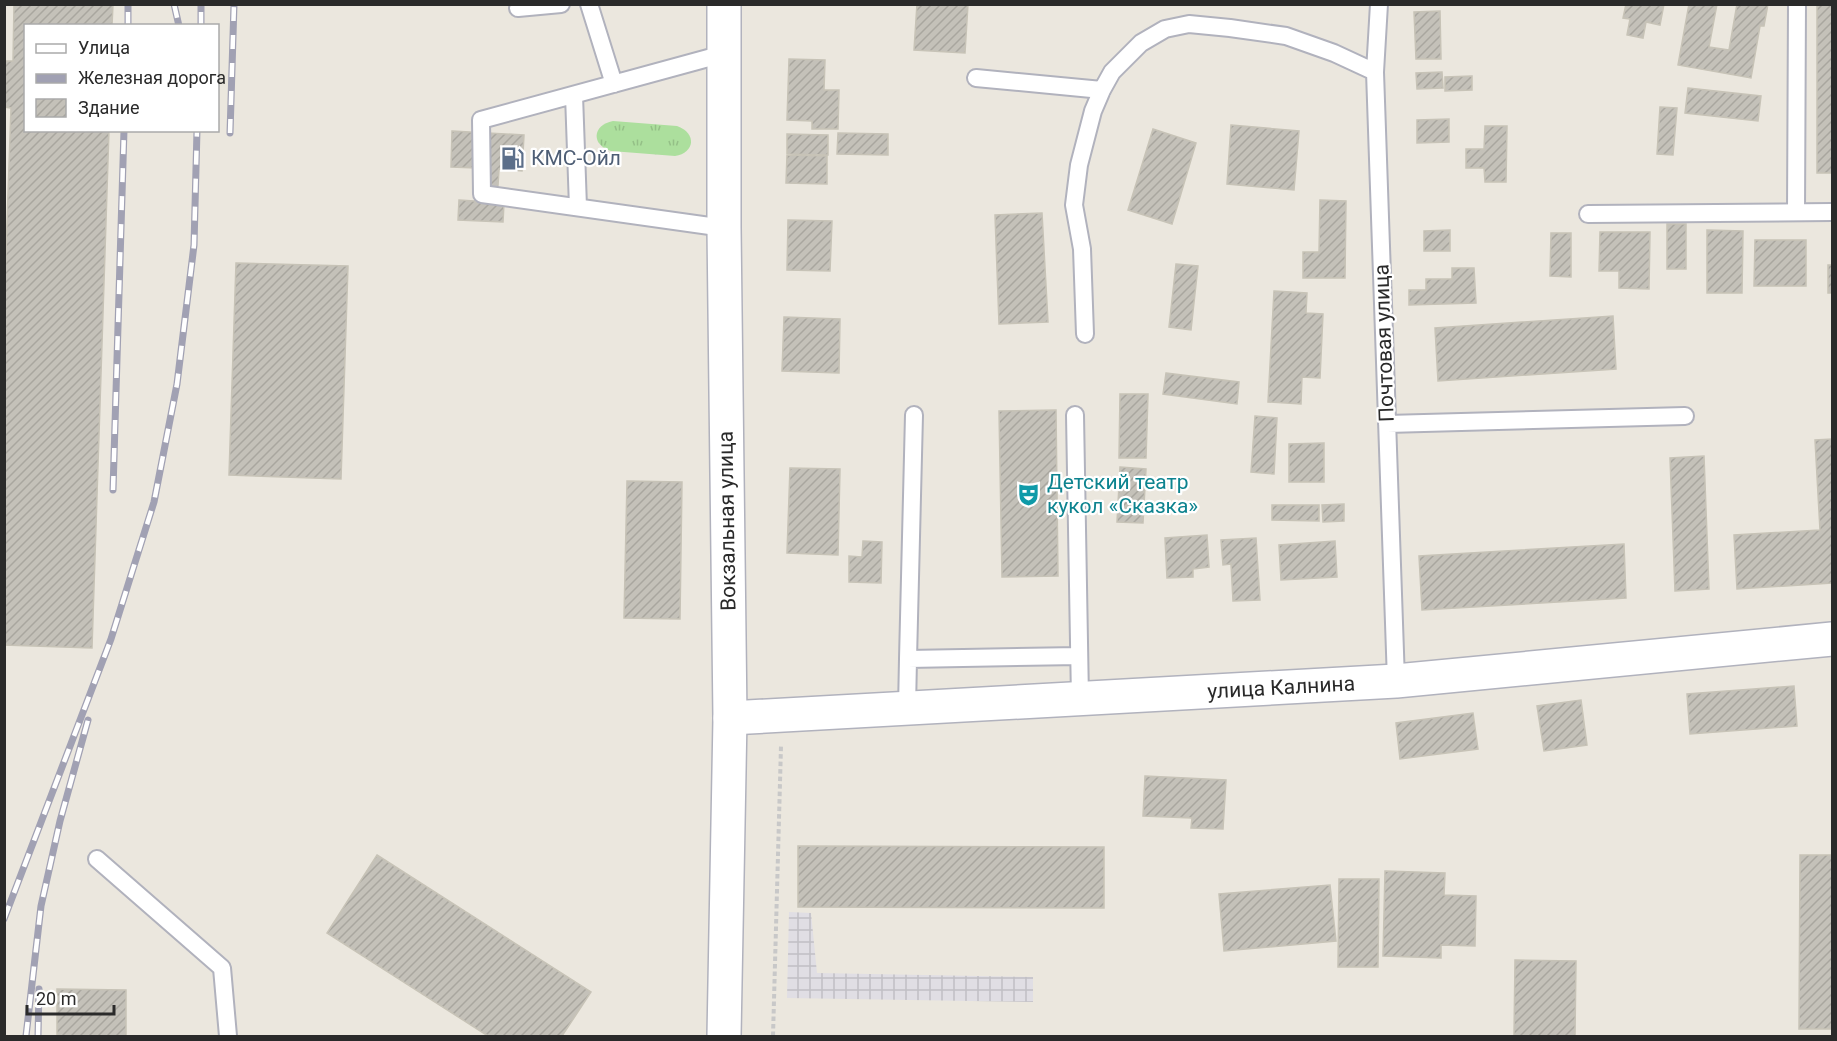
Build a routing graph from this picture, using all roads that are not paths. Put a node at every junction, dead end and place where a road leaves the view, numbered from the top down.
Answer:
1 (561, 4) edge
2 (589, 4) edge
3 (724, 4) edge
4 (1379, 4) edge
5 (1797, 4) edge
6 (518, 8) dead end
7 (723, 54) junction
8 (1375, 72) junction
9 (976, 78) dead end
10 (614, 84) junction
11 (1101, 90) junction
12 (574, 94) junction
13 (578, 207) junction
14 (1796, 212) junction
15 (1833, 212) edge
16 (1588, 214) dead end
17 (724, 228) junction
18 (1085, 334) dead end
19 (914, 415) dead end
20 (1075, 415) dead end
21 (1684, 416) dead end
22 (1387, 424) junction
23 (1833, 639) edge
24 (1079, 656) junction
25 (908, 659) junction
26 (1396, 681) junction
27 (1080, 699) junction
28 (907, 708) junction
29 (730, 718) junction
30 (97, 859) dead end
31 (228, 1036) edge
32 (724, 1036) edge

1 - 6 lane
2 - 10 lane
3 - 7 street, Вокзальная улица
4 - 8 lane, Почтовая улица
5 - 14 lane
7 - 10 lane
7 - 17 street, Вокзальная улица
8 - 11 lane
8 - 22 lane, Почтовая улица
9 - 11 lane
10 - 12 lane
11 - 18 lane
12 - 13 lane
12 - 13 lane
13 - 17 lane
14 - 15 lane
14 - 16 lane
17 - 29 street, Вокзальная улица
19 - 25 lane
20 - 24 lane
21 - 22 lane
22 - 26 lane, Почтовая улица
23 - 26 street, улица Калнина
24 - 25 lane
24 - 27 lane
25 - 28 lane
26 - 27 street, улица Калнина
27 - 28 street, улица Калнина
28 - 29 street, улица Калнина
29 - 32 street, Вокзальная улица
30 - 31 lane

